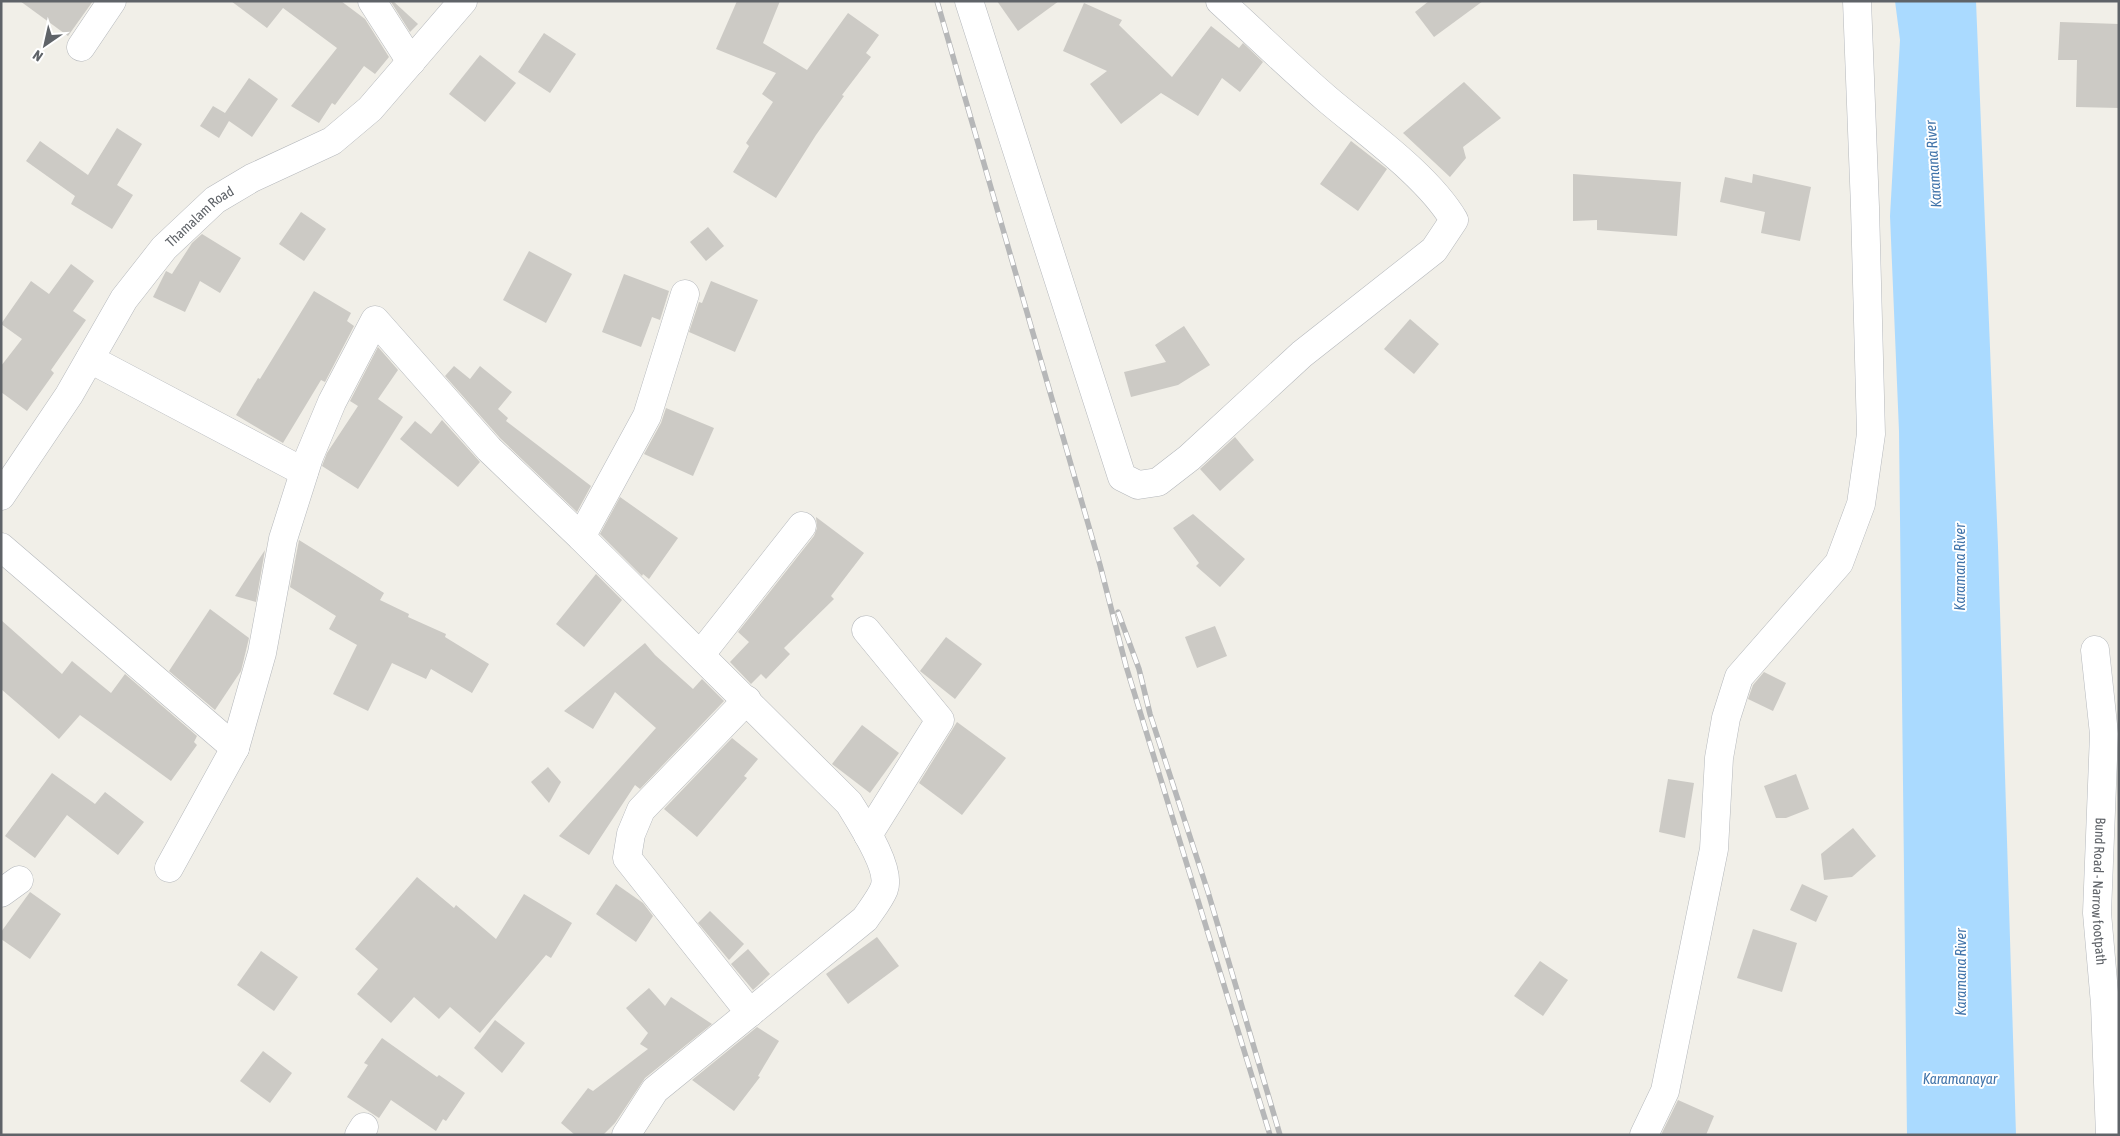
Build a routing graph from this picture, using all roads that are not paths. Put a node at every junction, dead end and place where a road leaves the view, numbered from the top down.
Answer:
1 (112, 1) edge
2 (372, 1) edge
3 (463, 1) edge
4 (969, 1) edge
5 (1220, 1) edge
6 (1857, 1) edge
7 (81, 47) dead end
8 (411, 62) junction
9 (685, 294) dead end
10 (90, 359) junction
11 (304, 472) junction
12 (1, 496) edge
13 (802, 526) dead end
14 (581, 537) junction
15 (1, 548) edge
16 (866, 630) dead end
17 (2095, 650) dead end
18 (701, 654) junction
19 (747, 700) junction
20 (234, 748) junction
21 (868, 835) junction
22 (169, 868) dead end
23 (2112, 1000) edge
24 (750, 1013) junction
25 (626, 1135) edge
26 (1644, 1135) edge
27 (2110, 1135) edge

1 - 7 street
2 - 8 street
3 - 8 street, Thamalam Road
4 - 5 street
6 - 26 street
8 - 10 street, Thamalam Road
9 - 14 street
10 - 11 street
10 - 12 street, Thamalam Road
11 - 14 street
11 - 20 street
13 - 18 street
14 - 18 street
15 - 20 street
16 - 21 street
17 - 23 street, Bund Road - Narrow footpath
18 - 19 street
19 - 21 street
19 - 24 street
20 - 22 street
21 - 24 street
23 - 27 street, Bund Road - Narrow footpath
24 - 25 street

